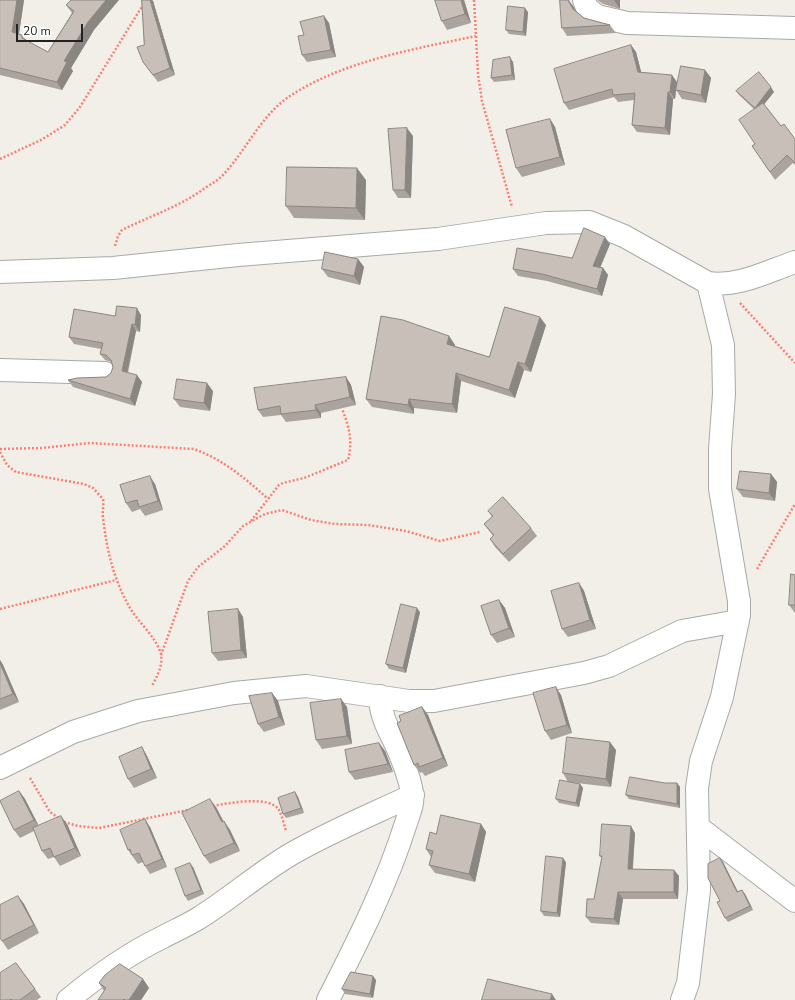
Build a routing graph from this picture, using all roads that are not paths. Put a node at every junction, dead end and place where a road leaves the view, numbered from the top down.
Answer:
1 (584, 0) edge
2 (795, 28) edge
3 (795, 262) edge
4 (0, 272) edge
5 (715, 284) junction
6 (0, 370) edge
7 (105, 373) dead end
8 (738, 611) junction
9 (380, 696) junction
10 (7, 765) edge
11 (413, 794) junction
12 (698, 827) junction
13 (795, 901) edge
14 (68, 1000) edge
15 (328, 1000) edge
16 (682, 1000) edge

1 - 2 street
3 - 5 street
4 - 5 street
5 - 8 street
6 - 7 street
8 - 9 street
8 - 12 street
9 - 10 street
9 - 11 street
11 - 14 street
11 - 15 street
12 - 13 street
12 - 16 street

